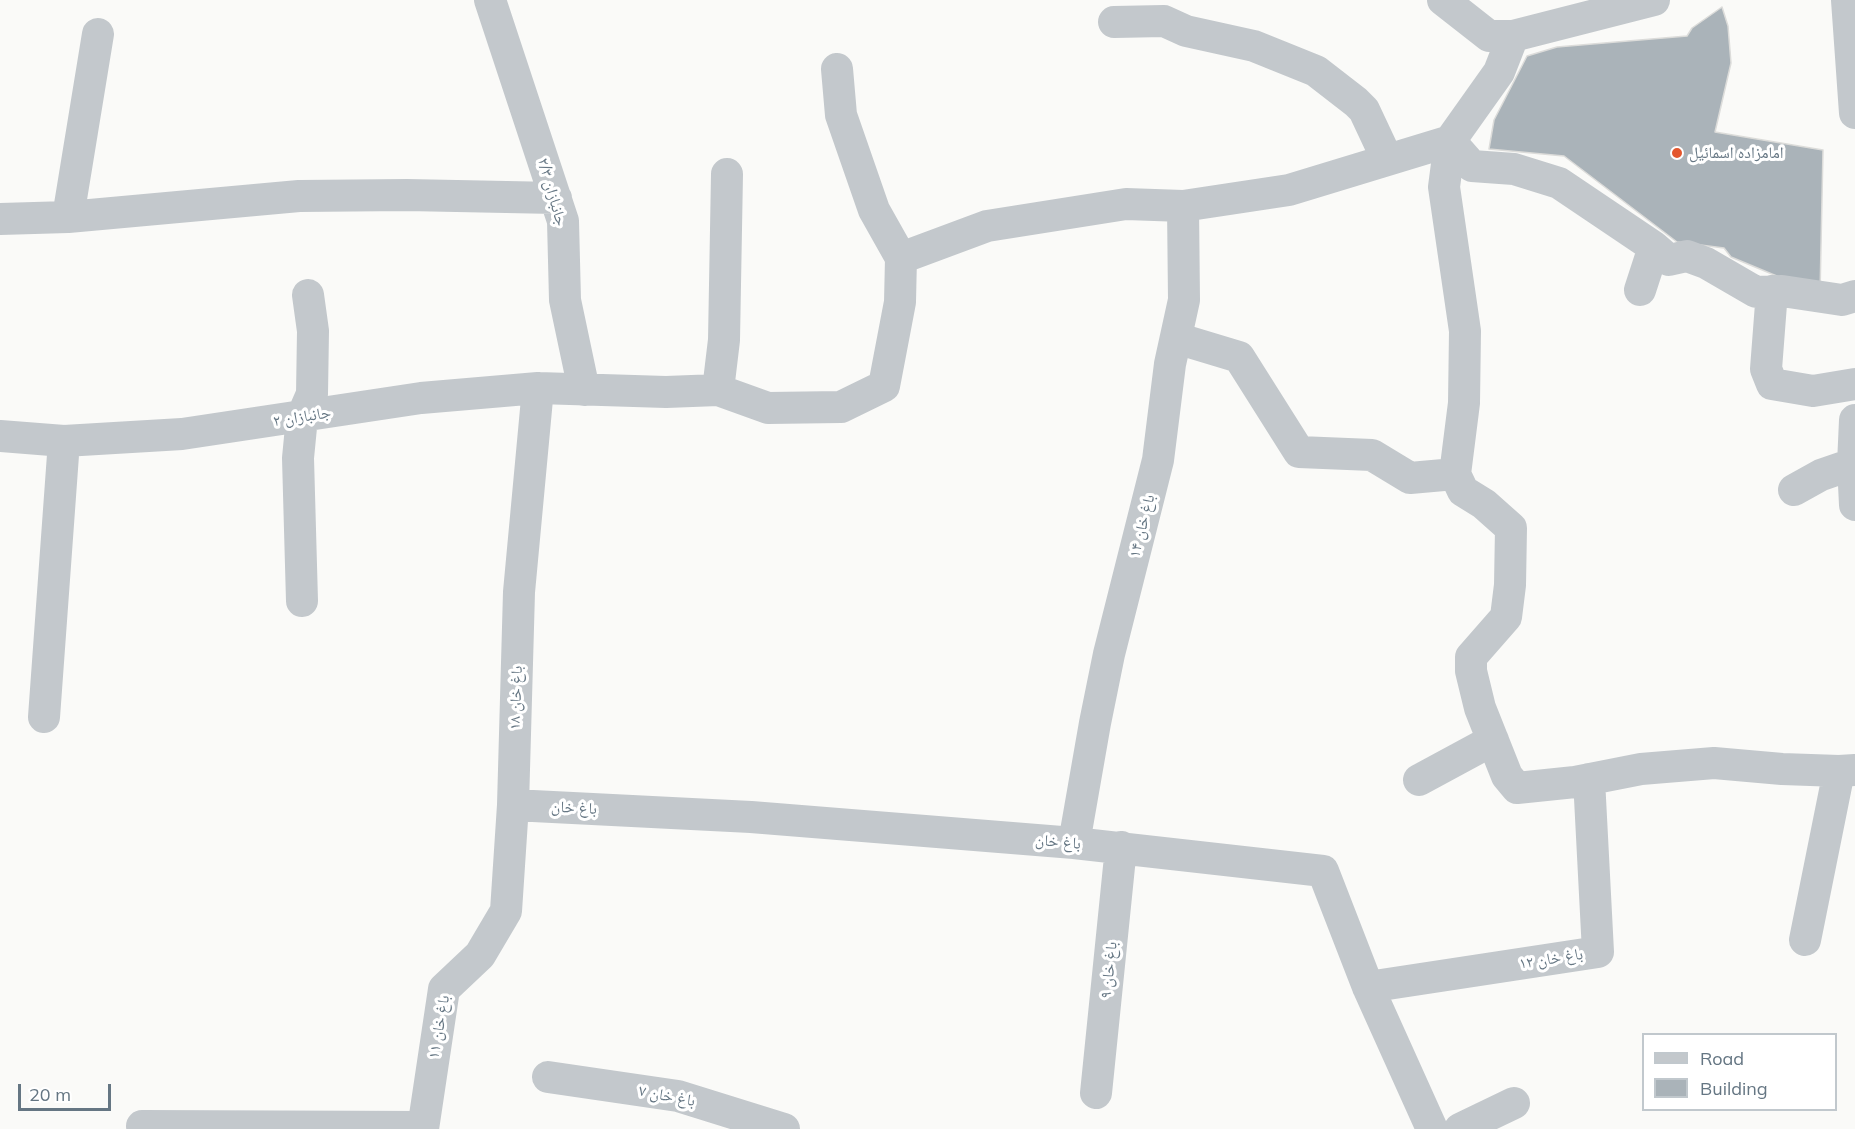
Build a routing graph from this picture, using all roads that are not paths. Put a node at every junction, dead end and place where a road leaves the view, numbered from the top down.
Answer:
1 (489, 0) edge
2 (1443, 0) edge
3 (1654, 0) edge
4 (1847, 0) edge
5 (1114, 22) dead end
6 (98, 34) dead end
7 (1513, 36) junction
8 (837, 69) dead end
9 (1855, 95) edge
10 (1450, 141) junction
11 (1387, 159) junction
12 (727, 174) dead end
13 (556, 198) junction
14 (1183, 206) junction
15 (68, 217) junction
16 (0, 219) edge
17 (1654, 247) junction
18 (901, 258) junction
19 (1640, 290) dead end
20 (1772, 291) junction
21 (308, 295) dead end
22 (1855, 296) edge
23 (1176, 338) junction
24 (1855, 384) edge
25 (538, 388) junction
26 (584, 390) junction
27 (718, 390) junction
28 (302, 417) junction
29 (1855, 420) edge
30 (0, 436) edge
31 (64, 441) junction
32 (1853, 464) junction
33 (1455, 474) junction
34 (1794, 490) dead end
35 (1855, 505) edge
36 (302, 601) dead end
37 (44, 717) dead end
38 (1493, 740) junction
39 (1847, 770) edge
40 (1589, 779) junction
41 (1419, 780) dead end
42 (513, 805) junction
43 (1074, 843) junction
44 (1121, 847) junction
45 (1805, 940) dead end
46 (1368, 987) junction
47 (548, 1077) dead end
48 (1096, 1093) dead end
49 (1514, 1103) dead end
50 (142, 1126) dead end
51 (423, 1128) edge
52 (783, 1129) edge
53 (1432, 1129) edge
54 (1460, 1129) edge

1 - 13 street, جانبازان ۲/۳
2 - 7 street
3 - 7 street
4 - 9 street
5 - 11 street
6 - 15 street
7 - 10 street
8 - 18 street
10 - 11 street
10 - 17 street
10 - 33 street
11 - 14 street
12 - 27 street
13 - 15 street
13 - 26 street, جانبازان ۲/۳
14 - 18 street
14 - 23 street, باغ خان ۱۴
15 - 16 street
17 - 19 street
17 - 20 street
18 - 27 street
20 - 22 street
20 - 24 street
21 - 28 street
23 - 33 street
23 - 43 street, باغ خان ۱۴
25 - 26 street, جانبازان ۲
25 - 28 street, جانبازان ۲
25 - 42 street, باغ خان ۱۸
26 - 27 street, جانبازان ۲
28 - 31 street, جانبازان ۲
28 - 36 street
29 - 32 street
30 - 31 street, جانبازان ۲
31 - 37 street
32 - 34 street
32 - 35 street
33 - 38 street
38 - 40 street
38 - 41 street
39 - 40 street
39 - 45 street
40 - 46 street, باغ خان ۱۲
42 - 43 street, باغ خان
42 - 51 street, باغ خان ۱۱
43 - 44 street, باغ خان
44 - 46 street, باغ خان
44 - 48 street, باغ خان ۹
46 - 53 street, باغ خان
47 - 52 street, باغ خان ۷
49 - 54 street
50 - 51 street

